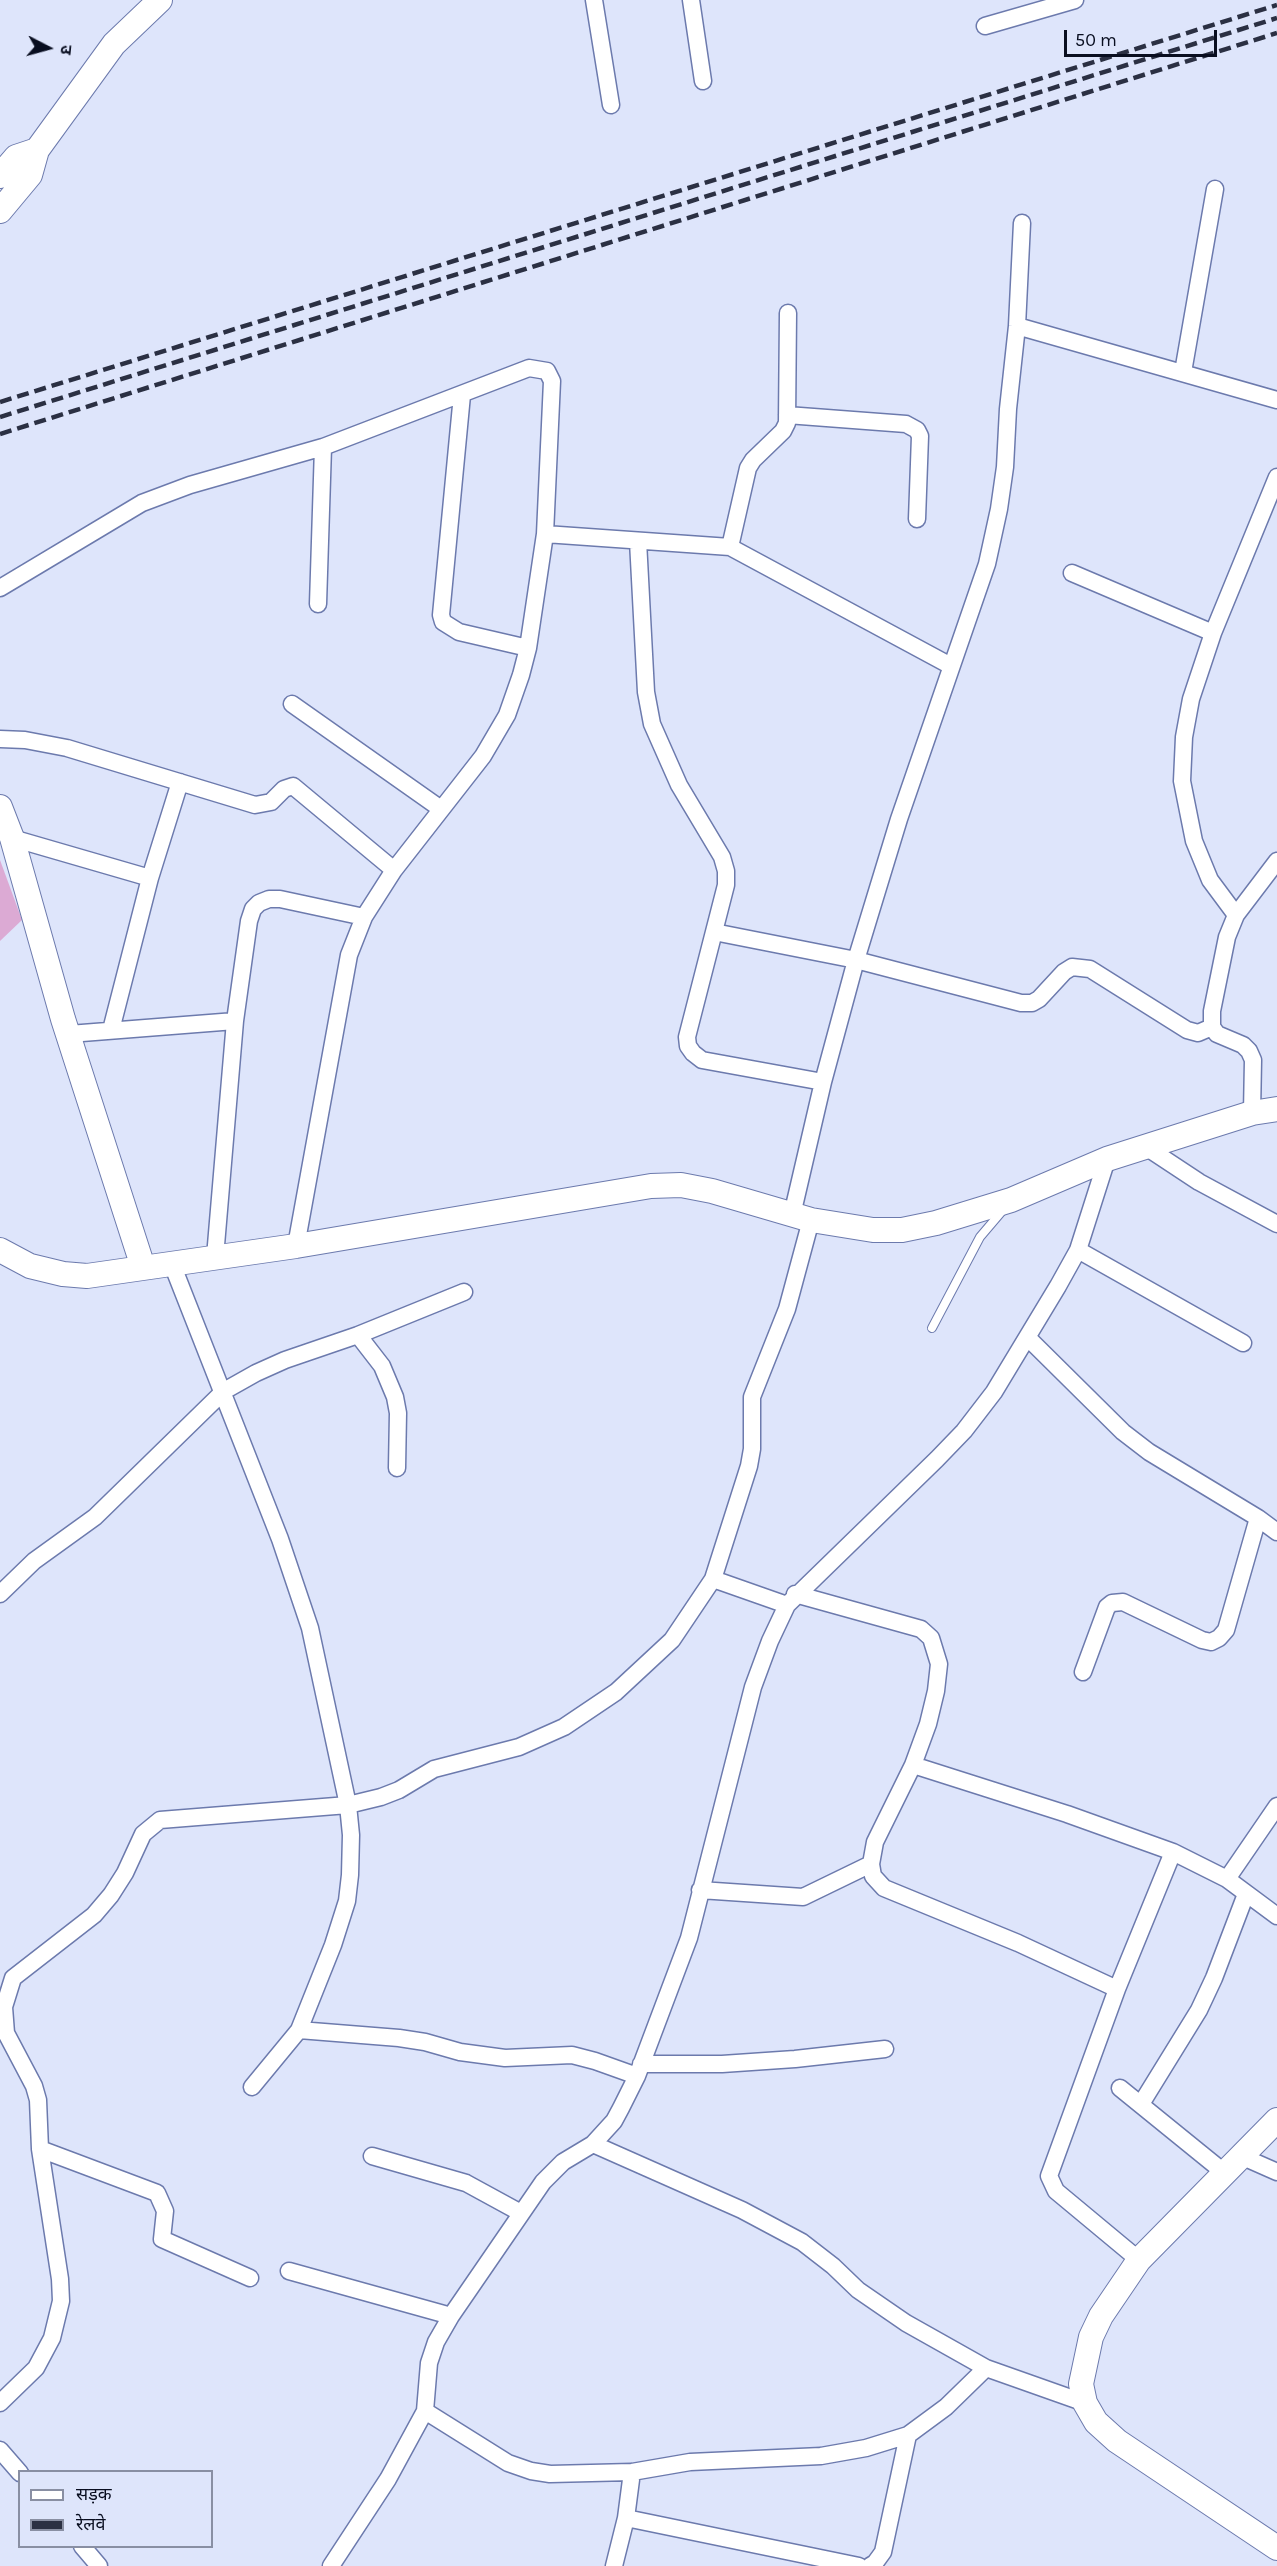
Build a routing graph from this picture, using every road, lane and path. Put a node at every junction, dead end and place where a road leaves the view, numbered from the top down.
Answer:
1 (160, 0) edge
2 (594, 0) edge
3 (691, 0) edge
4 (1075, 0) edge
5 (985, 26) dead end
6 (703, 81) dead end
7 (611, 105) dead end
8 (37, 150) junction
9 (0, 176) edge
10 (1215, 189) dead end
11 (0, 210) edge
12 (1022, 223) dead end
13 (788, 313) dead end
14 (1017, 326) junction
15 (1183, 372) junction
16 (462, 395) junction
17 (1277, 400) edge
18 (787, 416) junction
19 (323, 447) junction
20 (1277, 477) edge
21 (917, 519) dead end
22 (545, 534) junction
23 (638, 541) junction
24 (730, 547) junction
25 (1072, 573) dead end
26 (0, 588) edge
27 (318, 604) dead end
28 (1213, 633) junction
29 (528, 648) junction
30 (951, 666) junction
31 (292, 704) dead end
32 (0, 739) edge
33 (180, 782) junction
34 (0, 807) edge
35 (441, 809) junction
36 (12, 838) junction
37 (1277, 861) edge
38 (394, 870) junction
39 (150, 878) junction
40 (1236, 915) junction
41 (364, 917) junction
42 (714, 932) junction
43 (856, 960) junction
44 (236, 1021) junction
45 (1212, 1027) junction
46 (111, 1030) junction
47 (69, 1034) junction
48 (823, 1082) junction
49 (1277, 1109) edge
50 (1252, 1113) junction
51 (1146, 1147) junction
52 (1107, 1159) junction
53 (1011, 1200) junction
54 (802, 1218) junction
55 (1277, 1224) edge
56 (296, 1246) junction
57 (0, 1250) edge
58 (1078, 1250) junction
59 (216, 1257) junction
60 (172, 1264) junction
61 (143, 1266) junction
62 (464, 1292) dead end
63 (932, 1328) dead end
64 (358, 1335) junction
65 (1028, 1338) junction
66 (1243, 1343) dead end
67 (224, 1391) junction
68 (397, 1468) dead end
69 (1258, 1518) junction
70 (1277, 1532) edge
71 (713, 1579) junction
72 (0, 1594) edge
73 (791, 1599) junction
74 (1083, 1672) dead end
75 (913, 1766) junction
76 (348, 1805) junction
77 (1277, 1806) edge
78 (1173, 1852) junction
79 (871, 1864) junction
80 (1227, 1879) junction
81 (700, 1890) junction
82 (1246, 1894) junction
83 (1277, 1916) edge
84 (0, 1971) edge
85 (17, 1973) junction
86 (1118, 1989) junction
87 (2, 2010) edge
88 (299, 2030) junction
89 (885, 2049) dead end
90 (639, 2070) junction
91 (252, 2087) dead end
92 (1120, 2088) dead end
93 (1141, 2104) junction
94 (1277, 2120) edge
95 (593, 2144) junction
96 (40, 2149) junction
97 (372, 2156) dead end
98 (1243, 2157) junction
99 (1277, 2172) edge
100 (1226, 2174) junction
101 (521, 2213) junction
102 (1139, 2260) junction
103 (289, 2271) dead end
104 (250, 2278) dead end
105 (451, 2316) junction
106 (986, 2368) junction
107 (0, 2403) edge
108 (1084, 2403) junction
109 (425, 2411) junction
110 (908, 2435) junction
111 (0, 2450) edge
112 (18, 2471) edge
113 (632, 2472) junction
114 (626, 2518) junction
115 (83, 2548) edge
116 (1277, 2548) edge
117 (99, 2566) edge
118 (331, 2566) edge
119 (614, 2566) edge
120 (859, 2566) edge
121 (870, 2566) edge

1 - 8 street
2 - 7 street
3 - 6 street
4 - 5 street
8 - 9 street
8 - 11 street
10 - 15 street
12 - 14 street
13 - 18 street
14 - 15 street
14 - 30 street
15 - 17 street
16 - 19 street
16 - 22 street
16 - 29 street
18 - 21 street
18 - 24 street
19 - 26 street
19 - 27 street
20 - 28 street
22 - 23 street
22 - 29 street
23 - 24 street
23 - 42 street
24 - 30 street
25 - 28 street
28 - 40 street
29 - 35 street
30 - 43 street
31 - 35 street
32 - 33 street
33 - 38 street
33 - 39 street
34 - 36 street
35 - 38 street
36 - 39 street
36 - 47 street
37 - 40 street
38 - 41 street
39 - 46 street
40 - 45 street
41 - 44 street
41 - 56 street
42 - 43 street
42 - 48 street
43 - 45 street
43 - 48 street
44 - 46 street
44 - 59 street
45 - 50 street
46 - 47 street
47 - 61 street
48 - 54 street
49 - 50 street
50 - 51 street
51 - 52 street
51 - 55 street
52 - 53 street
52 - 58 street
53 - 54 street
53 - 63 lane
54 - 56 street
54 - 71 street
56 - 59 street
57 - 61 street
58 - 65 street
58 - 66 street
59 - 60 street
60 - 61 street
60 - 67 street
62 - 64 street
64 - 67 street
64 - 68 street
65 - 69 street
65 - 73 street
67 - 72 street
67 - 76 street
69 - 70 street
69 - 74 street
71 - 73 street
71 - 76 street
73 - 75 street
73 - 81 street
75 - 78 street
75 - 79 street
76 - 85 street
76 - 88 street
77 - 80 street
78 - 80 street
78 - 86 street
79 - 81 street
79 - 86 street
80 - 82 street
81 - 90 street
82 - 83 street
82 - 93 street
84 - 85 street
85 - 87 street
86 - 102 street
87 - 96 street
88 - 90 street
88 - 91 street
89 - 90 street
90 - 95 street
92 - 93 street
93 - 100 street
94 - 98 street
95 - 101 street
95 - 106 street
96 - 104 street
96 - 107 street
97 - 101 street
98 - 99 street
98 - 100 street
100 - 102 street
101 - 105 street
102 - 108 street
103 - 105 street
105 - 109 street
106 - 108 street
106 - 110 street
108 - 116 street
109 - 113 street
109 - 118 street
110 - 113 street
110 - 121 street
111 - 112 street
113 - 114 street
114 - 119 street
114 - 120 street
115 - 117 street

